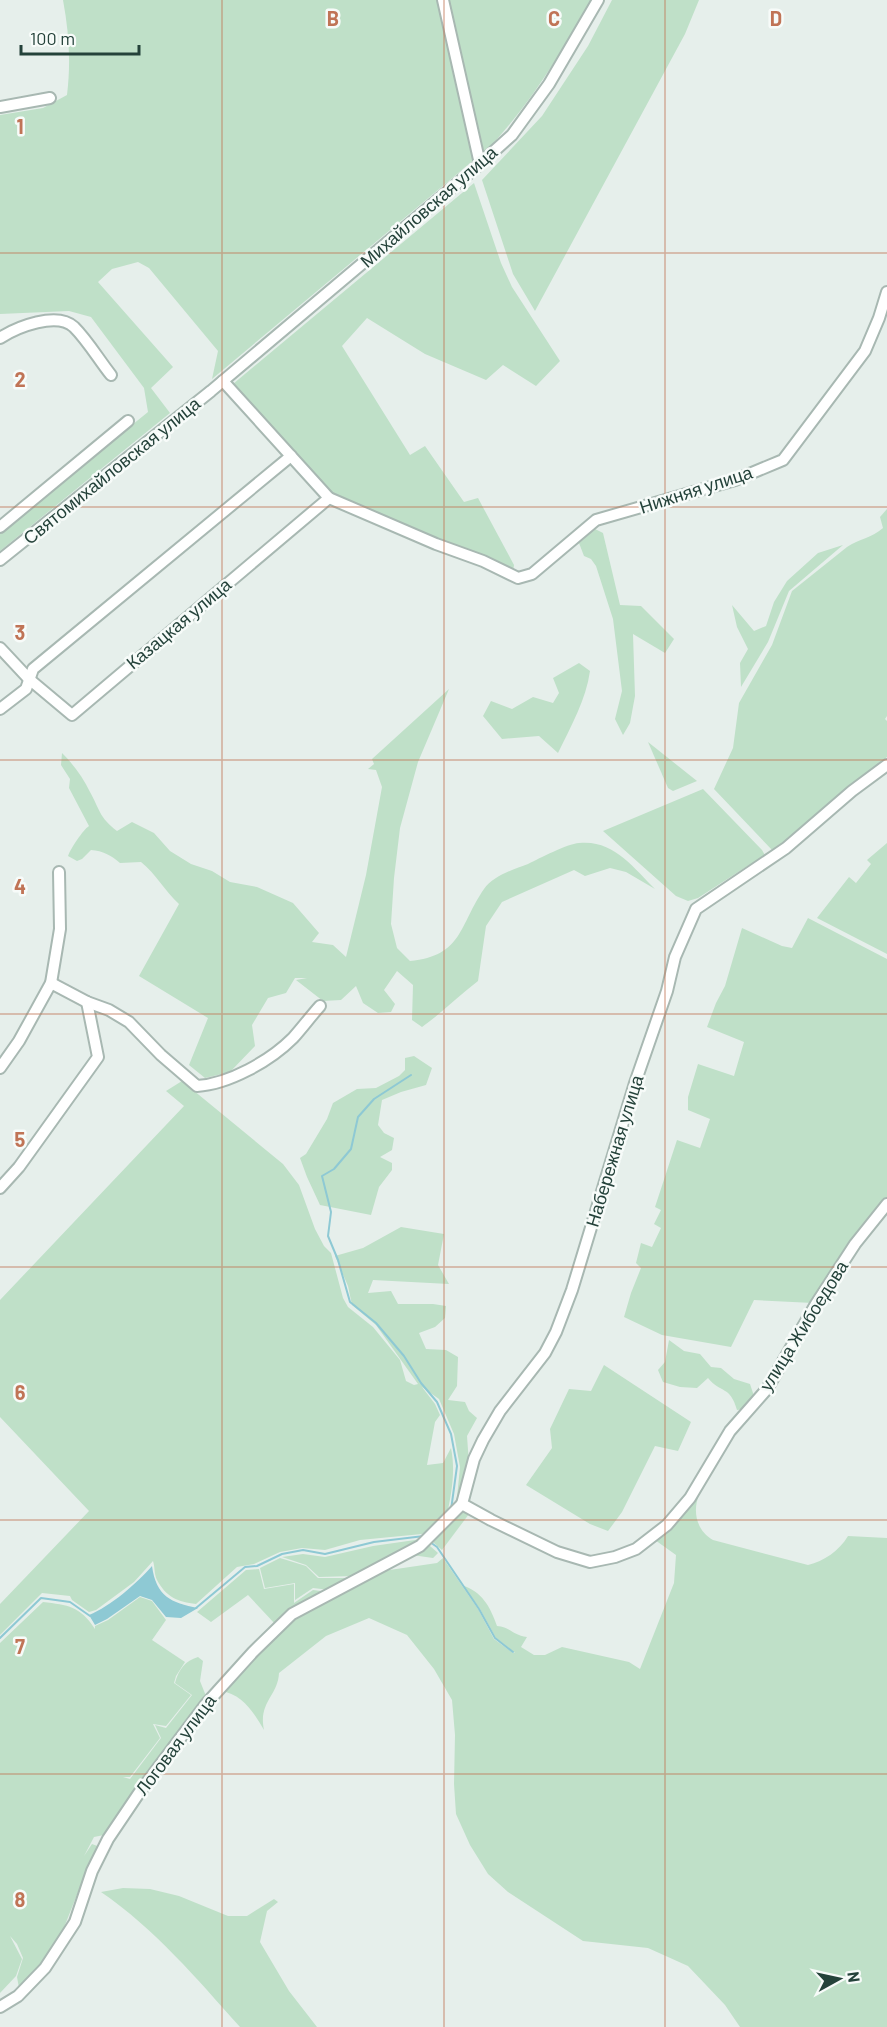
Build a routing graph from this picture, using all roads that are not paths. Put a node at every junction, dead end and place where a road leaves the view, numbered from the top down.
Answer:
1 (443, 0) edge
2 (598, 0) edge
3 (50, 98) dead end
4 (0, 107) edge
5 (480, 164) junction
6 (887, 292) edge
7 (0, 338) edge
8 (111, 375) dead end
9 (223, 381) junction
10 (128, 421) dead end
11 (291, 456) junction
12 (329, 498) junction
13 (0, 527) edge
14 (0, 560) edge
15 (0, 648) edge
16 (29, 679) junction
17 (0, 709) edge
18 (887, 765) edge
19 (59, 872) dead end
20 (51, 983) junction
21 (87, 1002) junction
22 (320, 1006) dead end
23 (0, 1068) edge
24 (0, 1188) edge
25 (887, 1204) edge
26 (459, 1507) junction
27 (0, 2007) edge

1 - 5 street
2 - 5 street, Михайловская улица
3 - 4 street
5 - 9 street, Михайловская улица
6 - 12 street, Нижняя улица
7 - 8 street
9 - 11 street
9 - 14 street, Святомихайловская улица
10 - 13 street, Святомихайловская улица
11 - 12 street
11 - 16 street
12 - 16 street, Казацкая улица
15 - 16 street, Казацкая улица
16 - 17 street
18 - 26 street, Набережная улица
19 - 20 street
20 - 21 street
20 - 23 street
21 - 22 street
21 - 24 street
25 - 26 street, улица Жибоедова
26 - 27 street, Логовая улица

